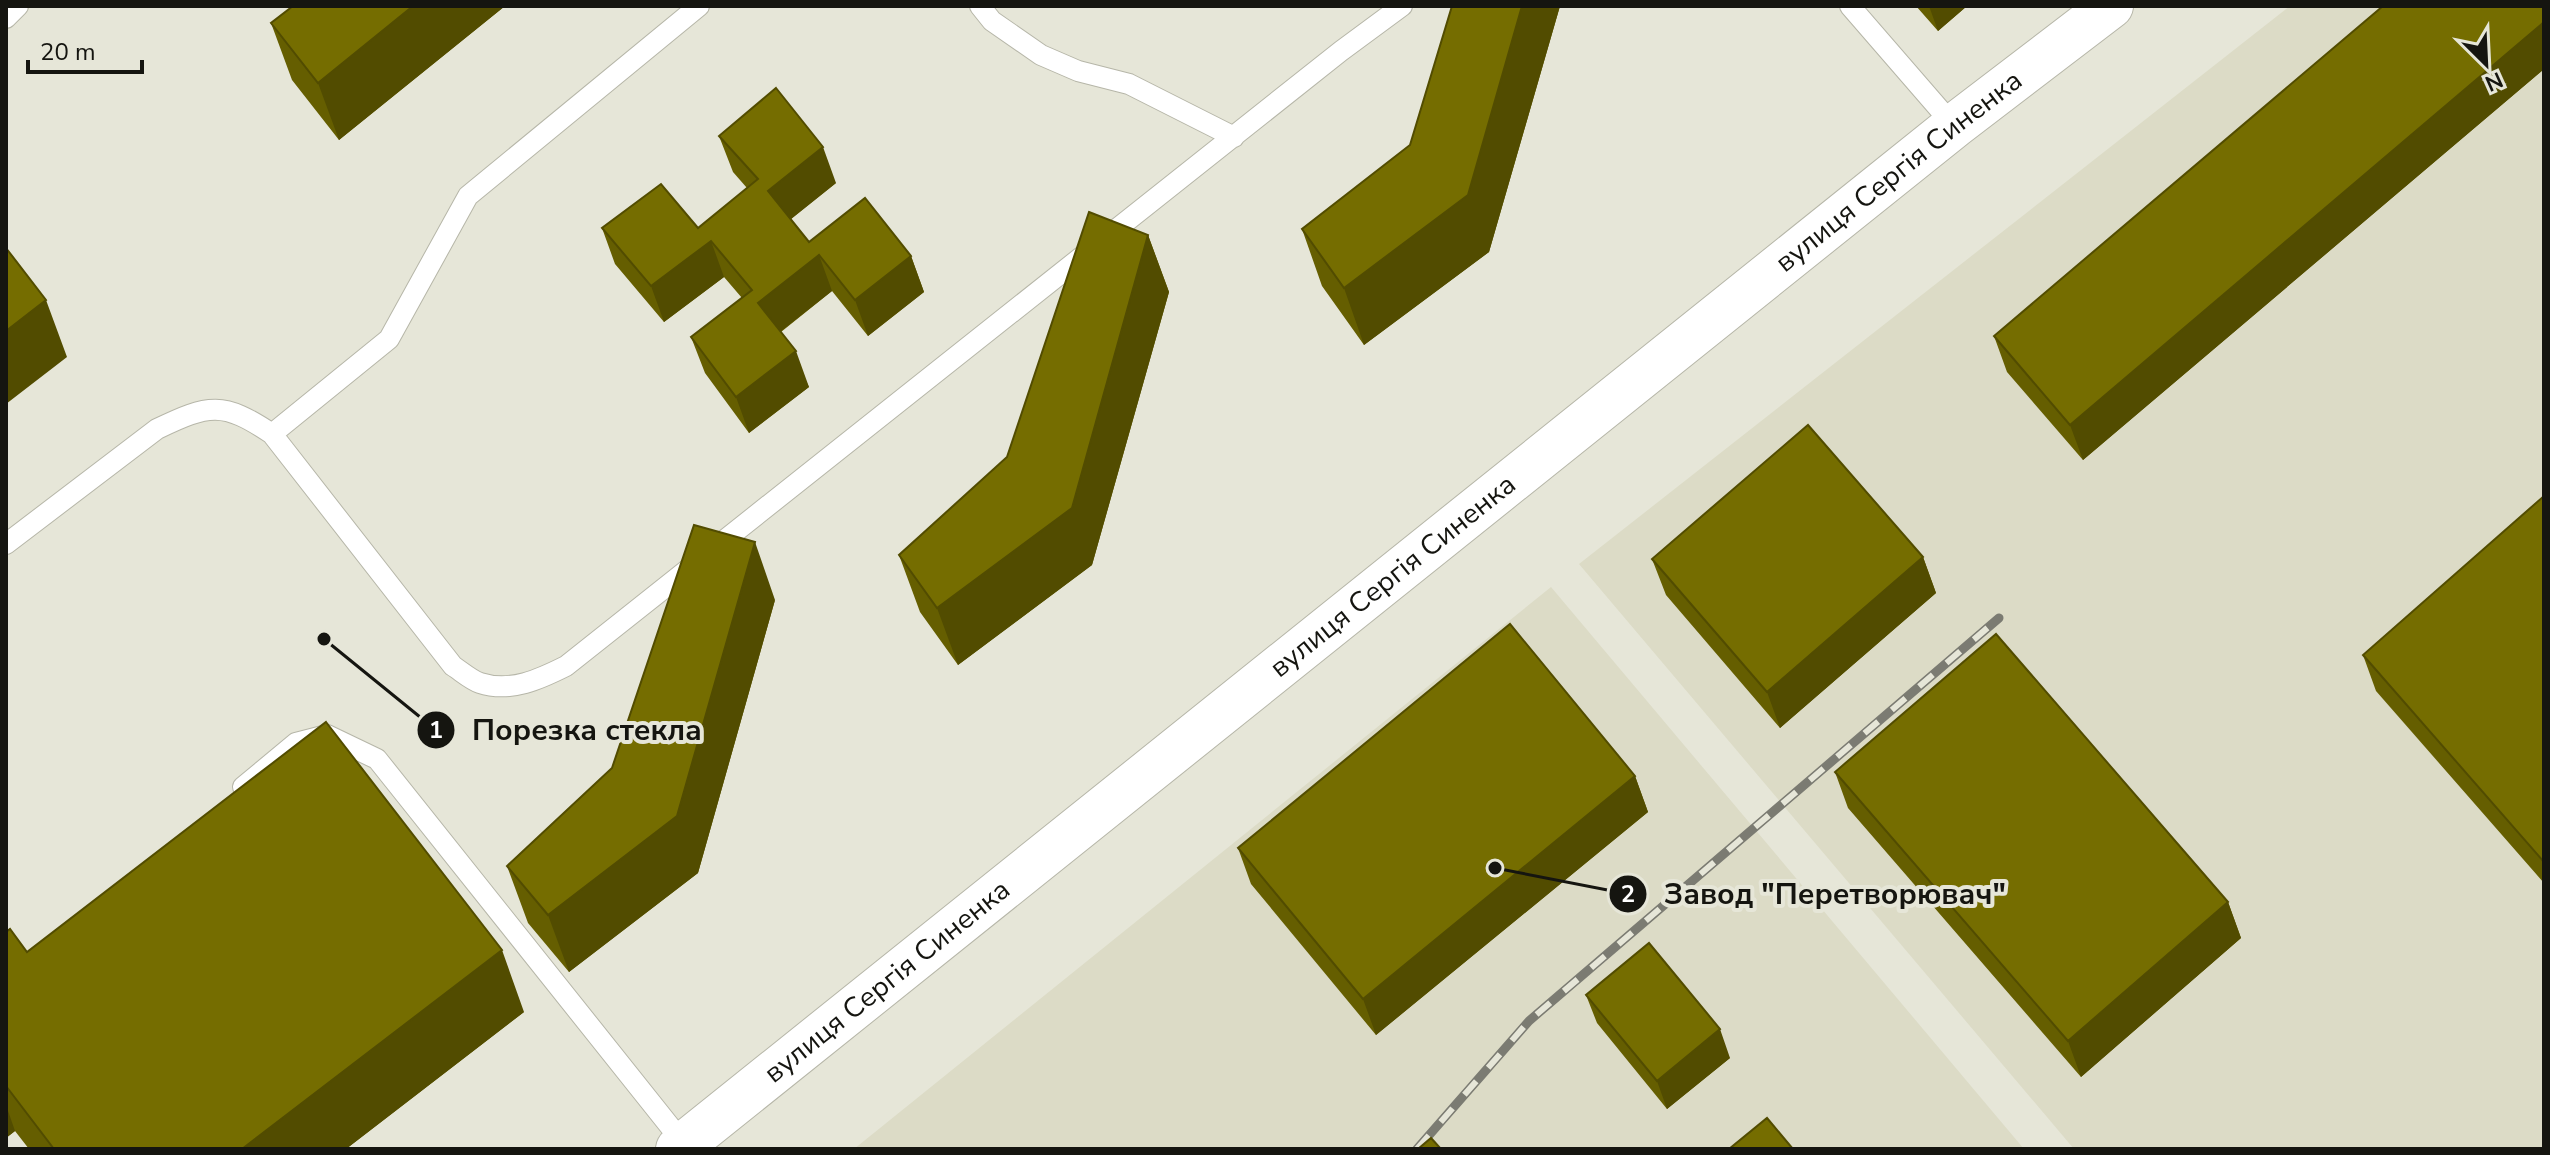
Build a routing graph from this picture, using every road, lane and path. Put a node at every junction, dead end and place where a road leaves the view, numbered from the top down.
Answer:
1 (18, 6) edge
2 (699, 6) edge
3 (980, 6) edge
4 (1402, 6) edge
5 (1850, 6) edge
6 (2111, 6) edge
7 (6, 18) edge
8 (1954, 126) junction
9 (1234, 137) junction
10 (272, 434) junction
11 (6, 544) edge
12 (224, 802) edge
13 (681, 1147) edge

1 - 7 lane
2 - 10 lane
3 - 9 lane
4 - 9 lane
5 - 8 lane
6 - 8 street, вулиця Сергія Синенка
8 - 13 street, вулиця Сергія Синенка
9 - 10 lane
10 - 11 lane
12 - 13 lane

